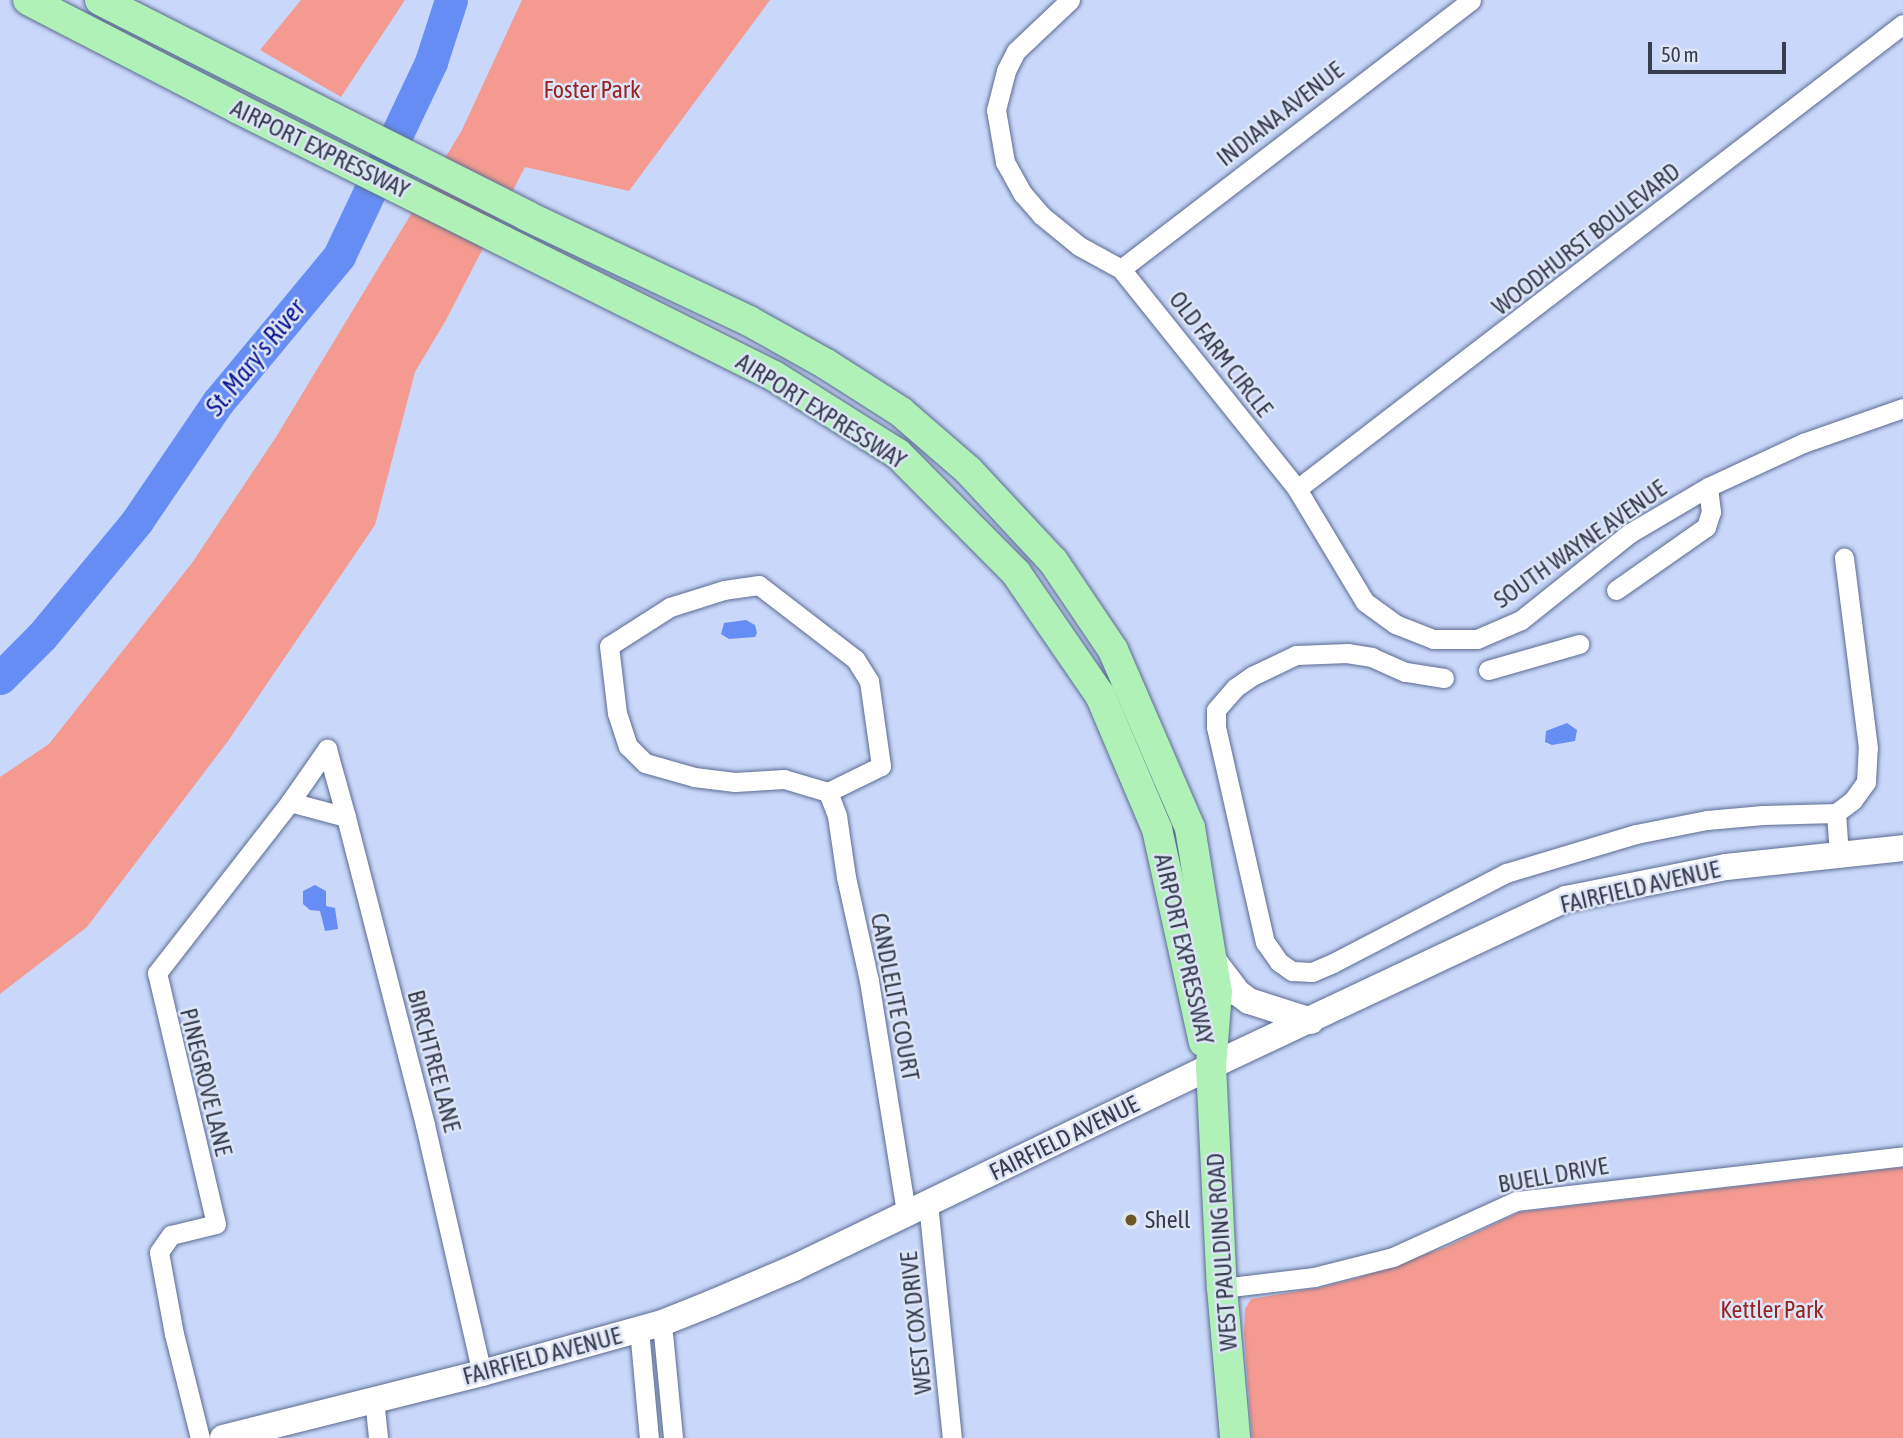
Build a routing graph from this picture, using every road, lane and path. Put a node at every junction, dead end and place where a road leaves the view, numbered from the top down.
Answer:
1 (29, 0) edge
2 (100, 0) edge
3 (1070, 0) edge
4 (1471, 0) edge
5 (1903, 24) edge
6 (1121, 268) junction
7 (1903, 408) edge
8 (1708, 487) junction
9 (1297, 489) junction
10 (1844, 558) dead end
11 (1616, 590) dead end
12 (1477, 639) joint
13 (1579, 643) dead end
14 (1488, 670) dead end
15 (1444, 678) dead end
16 (327, 749) joint
17 (828, 792) junction
18 (290, 802) junction
19 (1836, 813) junction
20 (346, 817) junction
21 (1903, 848) edge
22 (1839, 855) junction
23 (1212, 959) junction
24 (1311, 1021) junction
25 (1210, 1066) junction
26 (1903, 1156) edge
27 (917, 1208) junction
28 (1222, 1288) junction
29 (651, 1326) junction
30 (482, 1373) junction
31 (374, 1399) junction
32 (200, 1438) edge
33 (223, 1438) edge
34 (378, 1438) edge
35 (649, 1438) edge
36 (673, 1438) edge
37 (952, 1438) edge
38 (1235, 1438) edge

1 - 25 main road, AIRPORT EXPRESSWAY
2 - 23 main road, AIRPORT EXPRESSWAY
3 - 6 street, OLD FARM CIRCLE
4 - 6 street, INDIANA AVENUE
5 - 9 street, WOODHURST BOULEVARD
6 - 9 street, OLD FARM CIRCLE
7 - 8 street, SOUTH WAYNE AVENUE
8 - 11 street
8 - 12 street, SOUTH WAYNE AVENUE
9 - 12 street, OLD FARM CIRCLE
10 - 19 street
13 - 14 street
15 - 19 street
16 - 18 street, PINEGROVE LANE
16 - 20 street, BIRCHTREE LANE
17 - 17 street
17 - 27 street, CANDLELITE COURT
18 - 20 street
18 - 32 street, PINEGROVE LANE
19 - 22 street
20 - 30 street, BIRCHTREE LANE
21 - 22 main road, FAIRFIELD AVENUE
22 - 24 main road, FAIRFIELD AVENUE
23 - 24 main road
23 - 25 main road, AIRPORT EXPRESSWAY
24 - 25 main road, FAIRFIELD AVENUE
25 - 27 main road, FAIRFIELD AVENUE
25 - 28 main road, WEST PAULDING ROAD
26 - 28 street, BUELL DRIVE
27 - 29 main road, FAIRFIELD AVENUE
27 - 37 street, WEST COX DRIVE
28 - 38 main road, WEST PAULDING ROAD
29 - 30 main road, FAIRFIELD AVENUE
29 - 35 street
29 - 36 street
30 - 31 main road, FAIRFIELD AVENUE
31 - 33 main road, FAIRFIELD AVENUE
31 - 34 street

